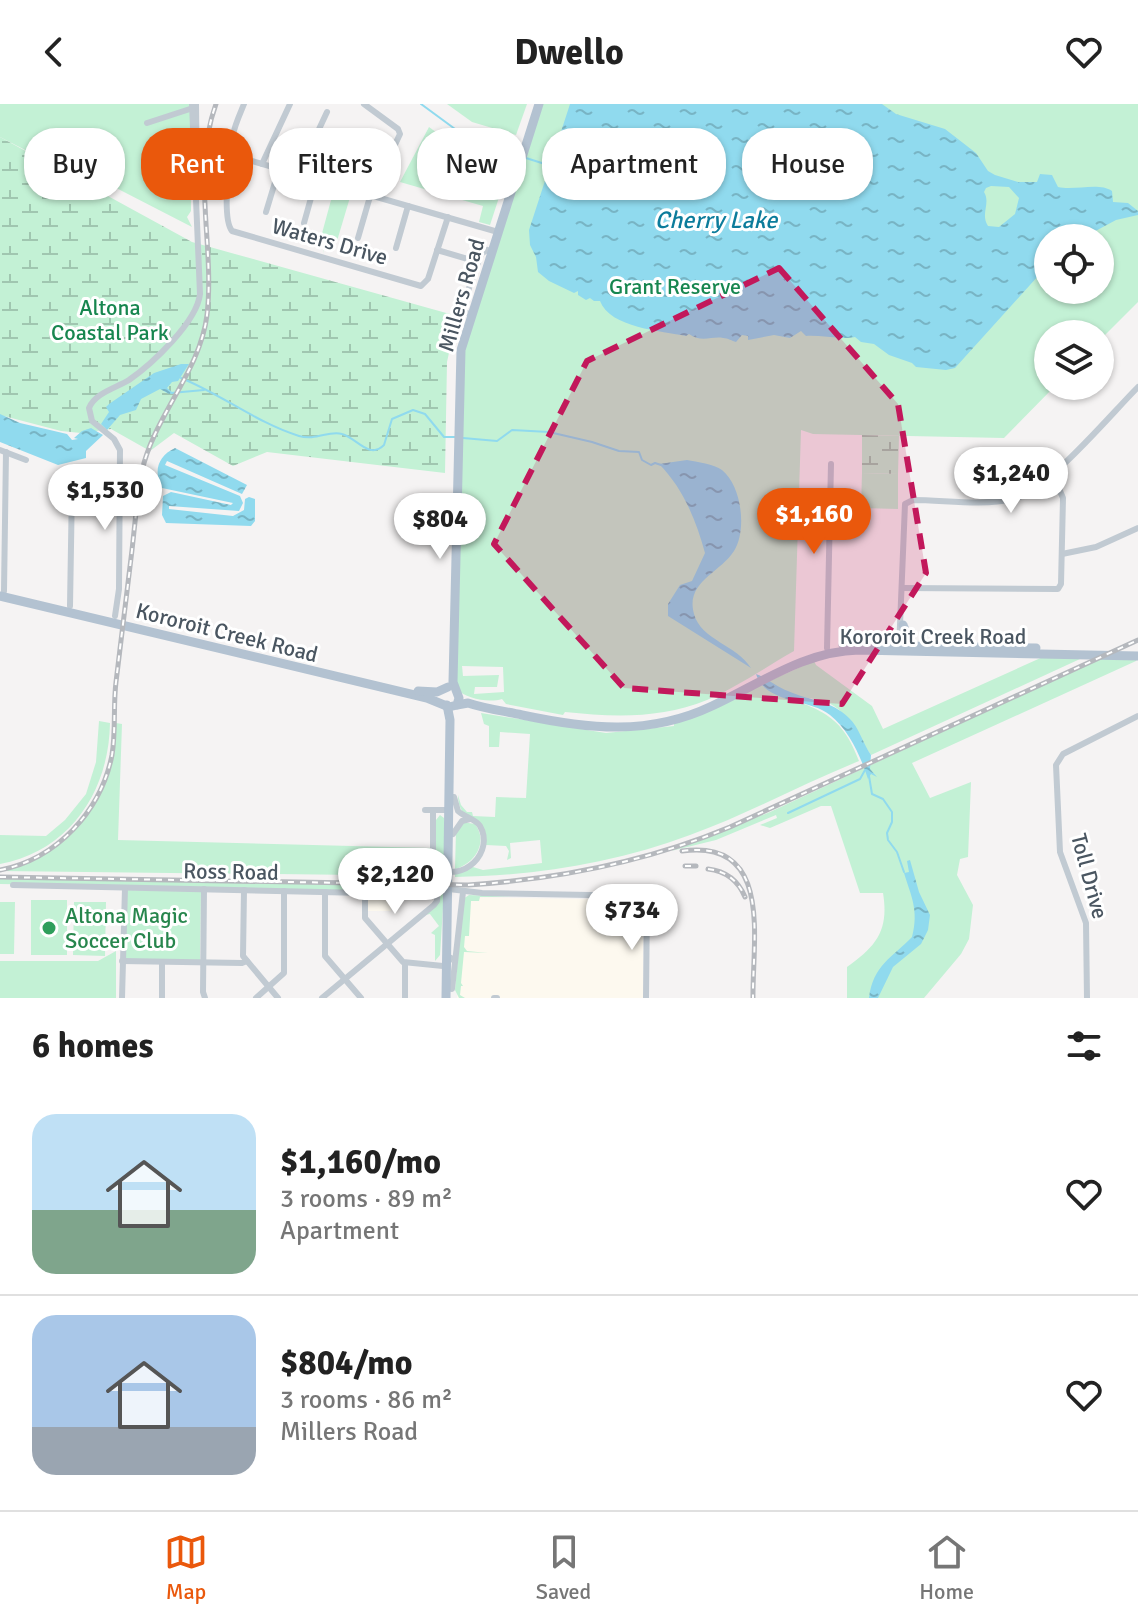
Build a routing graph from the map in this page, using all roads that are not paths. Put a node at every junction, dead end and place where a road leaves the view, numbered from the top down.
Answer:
1 (244, 104) edge
2 (290, 104) edge
3 (364, 104) edge
4 (536, 104) edge
5 (194, 106) edge
6 (327, 112) dead end
7 (147, 123) dead end
8 (235, 128) edge
9 (320, 128) edge
10 (397, 128) edge
11 (253, 161) edge
12 (262, 164) junction
13 (269, 166) edge
14 (226, 200) edge
15 (270, 200) edge
16 (310, 200) edge
17 (369, 200) edge
18 (388, 200) edge
19 (408, 206) junction
20 (266, 212) dead end
21 (448, 217) junction
22 (304, 223) dead end
23 (495, 231) junction
24 (358, 238) dead end
25 (396, 248) dead end
26 (437, 250) junction
27 (487, 250) junction
28 (478, 262) junction
29 (469, 314) junction
30 (1138, 387) edge
31 (3, 451) edge
32 (26, 460) dead end
33 (831, 464) dead end
34 (1048, 479) junction
35 (72, 486) dead end
36 (1138, 528) edge
37 (1062, 554) junction
38 (902, 588) junction
39 (2, 593) edge
40 (70, 608) junction
41 (115, 616) junction
42 (148, 628) junction
43 (903, 643) junction
44 (827, 648) junction
45 (1138, 650) edge
46 (1010, 651) junction
47 (1138, 656) edge
48 (772, 673) junction
49 (405, 690) junction
50 (451, 698) junction
51 (1138, 716) edge
52 (454, 797) junction
53 (425, 810) dead end
54 (448, 810) junction
55 (433, 811) junction
56 (470, 819) junction
57 (453, 834) junction
58 (450, 866) junction
59 (13, 885) dead end
60 (125, 888) junction
61 (204, 889) junction
62 (244, 890) junction
63 (284, 891) junction
64 (447, 891) junction
65 (325, 892) junction
66 (365, 893) junction
67 (387, 943) junction
68 (448, 958) junction
69 (122, 961) junction
70 (247, 961) junction
71 (162, 962) junction
72 (203, 962) junction
73 (405, 964) junction
74 (428, 965) junction
75 (344, 979) junction
76 (269, 987) junction
77 (451, 995) edge
78 (122, 998) edge
79 (162, 998) edge
80 (205, 998) edge
81 (256, 998) edge
82 (278, 998) edge
83 (322, 998) edge
84 (361, 998) edge
85 (405, 998) edge
86 (646, 998) edge
87 (1087, 998) edge

1 - 8 street
2 - 12 street
3 - 10 street
4 - 23 main road, Millers Road
5 - 7 street
5 - 41 street
6 - 9 street
11 - 12 street
12 - 13 street
14 - 26 street, Waters Drive
15 - 20 street
16 - 22 street
17 - 24 street
18 - 19 street
19 - 21 street
19 - 25 street
21 - 23 street
21 - 26 street, Waters Drive
23 - 27 main road, Millers Road
23 - 29 main road, Millers Road
26 - 28 street
27 - 28 street
27 - 29 main road, Millers Road
28 - 29 street
29 - 50 main road, Millers Road
30 - 34 street
31 - 32 street
31 - 39 street
33 - 44 street
34 - 37 street
34 - 38 street
35 - 40 street
36 - 37 street
37 - 38 street
38 - 43 street
39 - 40 main road, Kororoit Creek Road
40 - 41 main road, Kororoit Creek Road
40 - 42 main road, Kororoit Creek Road
41 - 42 main road, Kororoit Creek Road
42 - 49 main road, Kororoit Creek Road
43 - 44 main road, Kororoit Creek Road
43 - 46 main road, Kororoit Creek Road
43 - 48 main road, Kororoit Creek Road
44 - 48 main road, Kororoit Creek Road
45 - 46 main road, Kororoit Creek Road
46 - 47 main road, Kororoit Creek Road
48 - 50 main road, Kororoit Creek Road
49 - 50 main road, Kororoit Creek Road
49 - 50 main road, Kororoit Creek Road
50 - 52 main road, Millers Road
50 - 54 main road, Millers Road
51 - 87 street, Toll Drive
52 - 56 street
52 - 57 main road, Millers Road
53 - 55 street
54 - 55 street
54 - 58 main road, Millers Road
55 - 56 street
56 - 57 street
57 - 58 main road, Millers Road
58 - 64 main road, Millers Road
59 - 60 street, Ross Road
60 - 61 street, Ross Road
60 - 69 street
61 - 62 street, Ross Road
61 - 72 street
62 - 63 street, Ross Road
62 - 70 street
63 - 65 street, Ross Road
63 - 76 street
64 - 66 street, Ross Road
64 - 67 street
64 - 68 main road, Millers Road
64 - 77 street, Millers Road
64 - 86 street, Ross Road
65 - 66 street, Ross Road
65 - 75 street
66 - 67 street
67 - 73 street
67 - 75 street
68 - 74 street
68 - 74 street
68 - 77 main road, Millers Road
69 - 71 street
69 - 78 street
70 - 72 street
70 - 76 street
71 - 72 street
71 - 79 street
72 - 80 street
73 - 74 street
73 - 85 street
75 - 83 street
75 - 84 street
76 - 81 street
76 - 82 street

